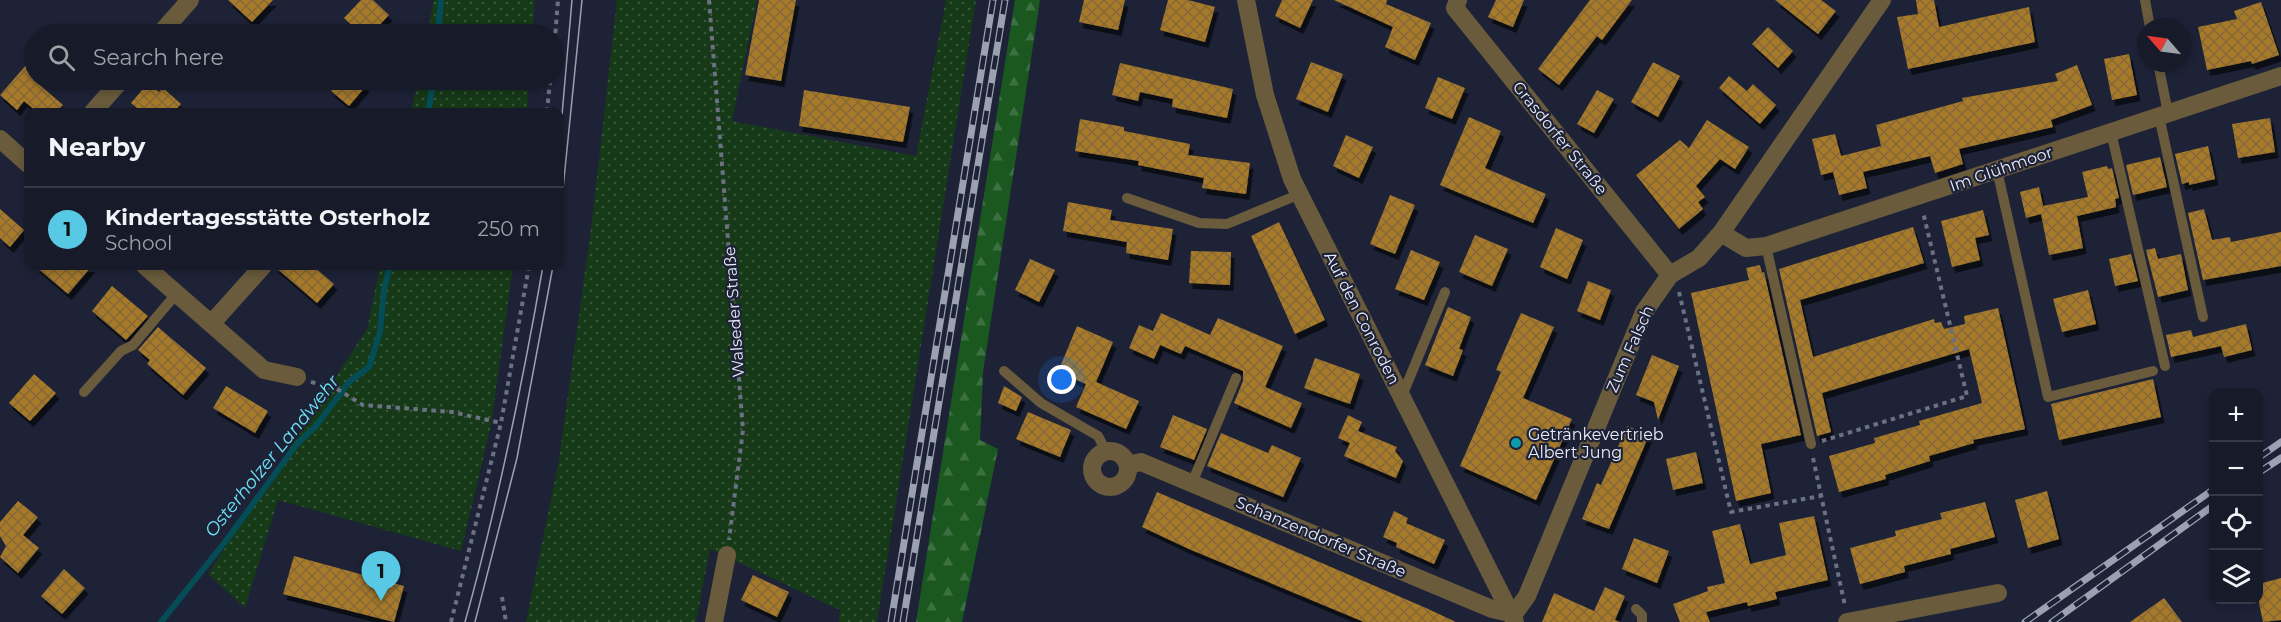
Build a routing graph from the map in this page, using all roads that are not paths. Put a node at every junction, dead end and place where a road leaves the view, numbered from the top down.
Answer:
1 (190, 0) edge
2 (1246, 0) edge
3 (1458, 0) edge
4 (1882, 0) edge
5 (2145, 0) edge
6 (2148, 18) edge
7 (169, 24) edge
8 (2159, 72) edge
9 (2281, 76) edge
10 (112, 90) edge
11 (96, 108) edge
12 (2163, 114) junction
13 (2110, 132) junction
14 (0, 139) edge
15 (24, 160) edge
16 (1997, 170) junction
17 (1300, 194) junction
18 (1127, 198) dead end
19 (1721, 233) junction
20 (1766, 246) junction
21 (150, 270) edge
22 (258, 270) edge
23 (1670, 275) junction
24 (1445, 292) dead end
25 (177, 293) junction
26 (2203, 317) dead end
27 (211, 324) junction
28 (2165, 366) dead end
29 (1004, 371) dead end
30 (2153, 371) dead end
31 (297, 377) road end
32 (1236, 378) dead end
33 (84, 392) dead end
34 (1402, 396) junction
35 (1811, 444) road end
36 (1106, 451) junction
37 (1128, 465) junction
38 (1192, 483) junction
39 (727, 555) road end
40 (1998, 593) dead end
41 (1636, 609) dead end
42 (1515, 618) edge
43 (714, 622) edge
44 (1642, 622) edge
45 (1848, 622) edge

1 - 7 street
2 - 17 street, Auf den Conroden
3 - 23 street, Grasdorfer Straße
4 - 19 street, Zum Falsch
5 - 6 lane
8 - 12 lane
9 - 12 street, Im Glühmoor
10 - 11 street
12 - 13 street, Im Glühmoor
12 - 26 lane
13 - 16 street, Im Glühmoor
13 - 28 lane
14 - 15 street
16 - 20 street, Im Glühmoor
16 - 30 lane
17 - 18 lane
17 - 34 street, Auf den Conroden
19 - 20 street, Im Glühmoor
19 - 23 street, Zum Falsch
20 - 35 lane
21 - 25 street
22 - 27 street
23 - 42 street, Zum Falsch
24 - 34 lane
25 - 27 street
25 - 33 lane
27 - 31 street
29 - 36 lane
32 - 38 lane
34 - 42 street, Auf den Conroden
36 - 37 street, Schanzendorfer Straße
36 - 37 street
37 - 38 street, Schanzendorfer Straße
38 - 42 street, Schanzendorfer Straße
39 - 43 street
40 - 45 street
41 - 44 lane

